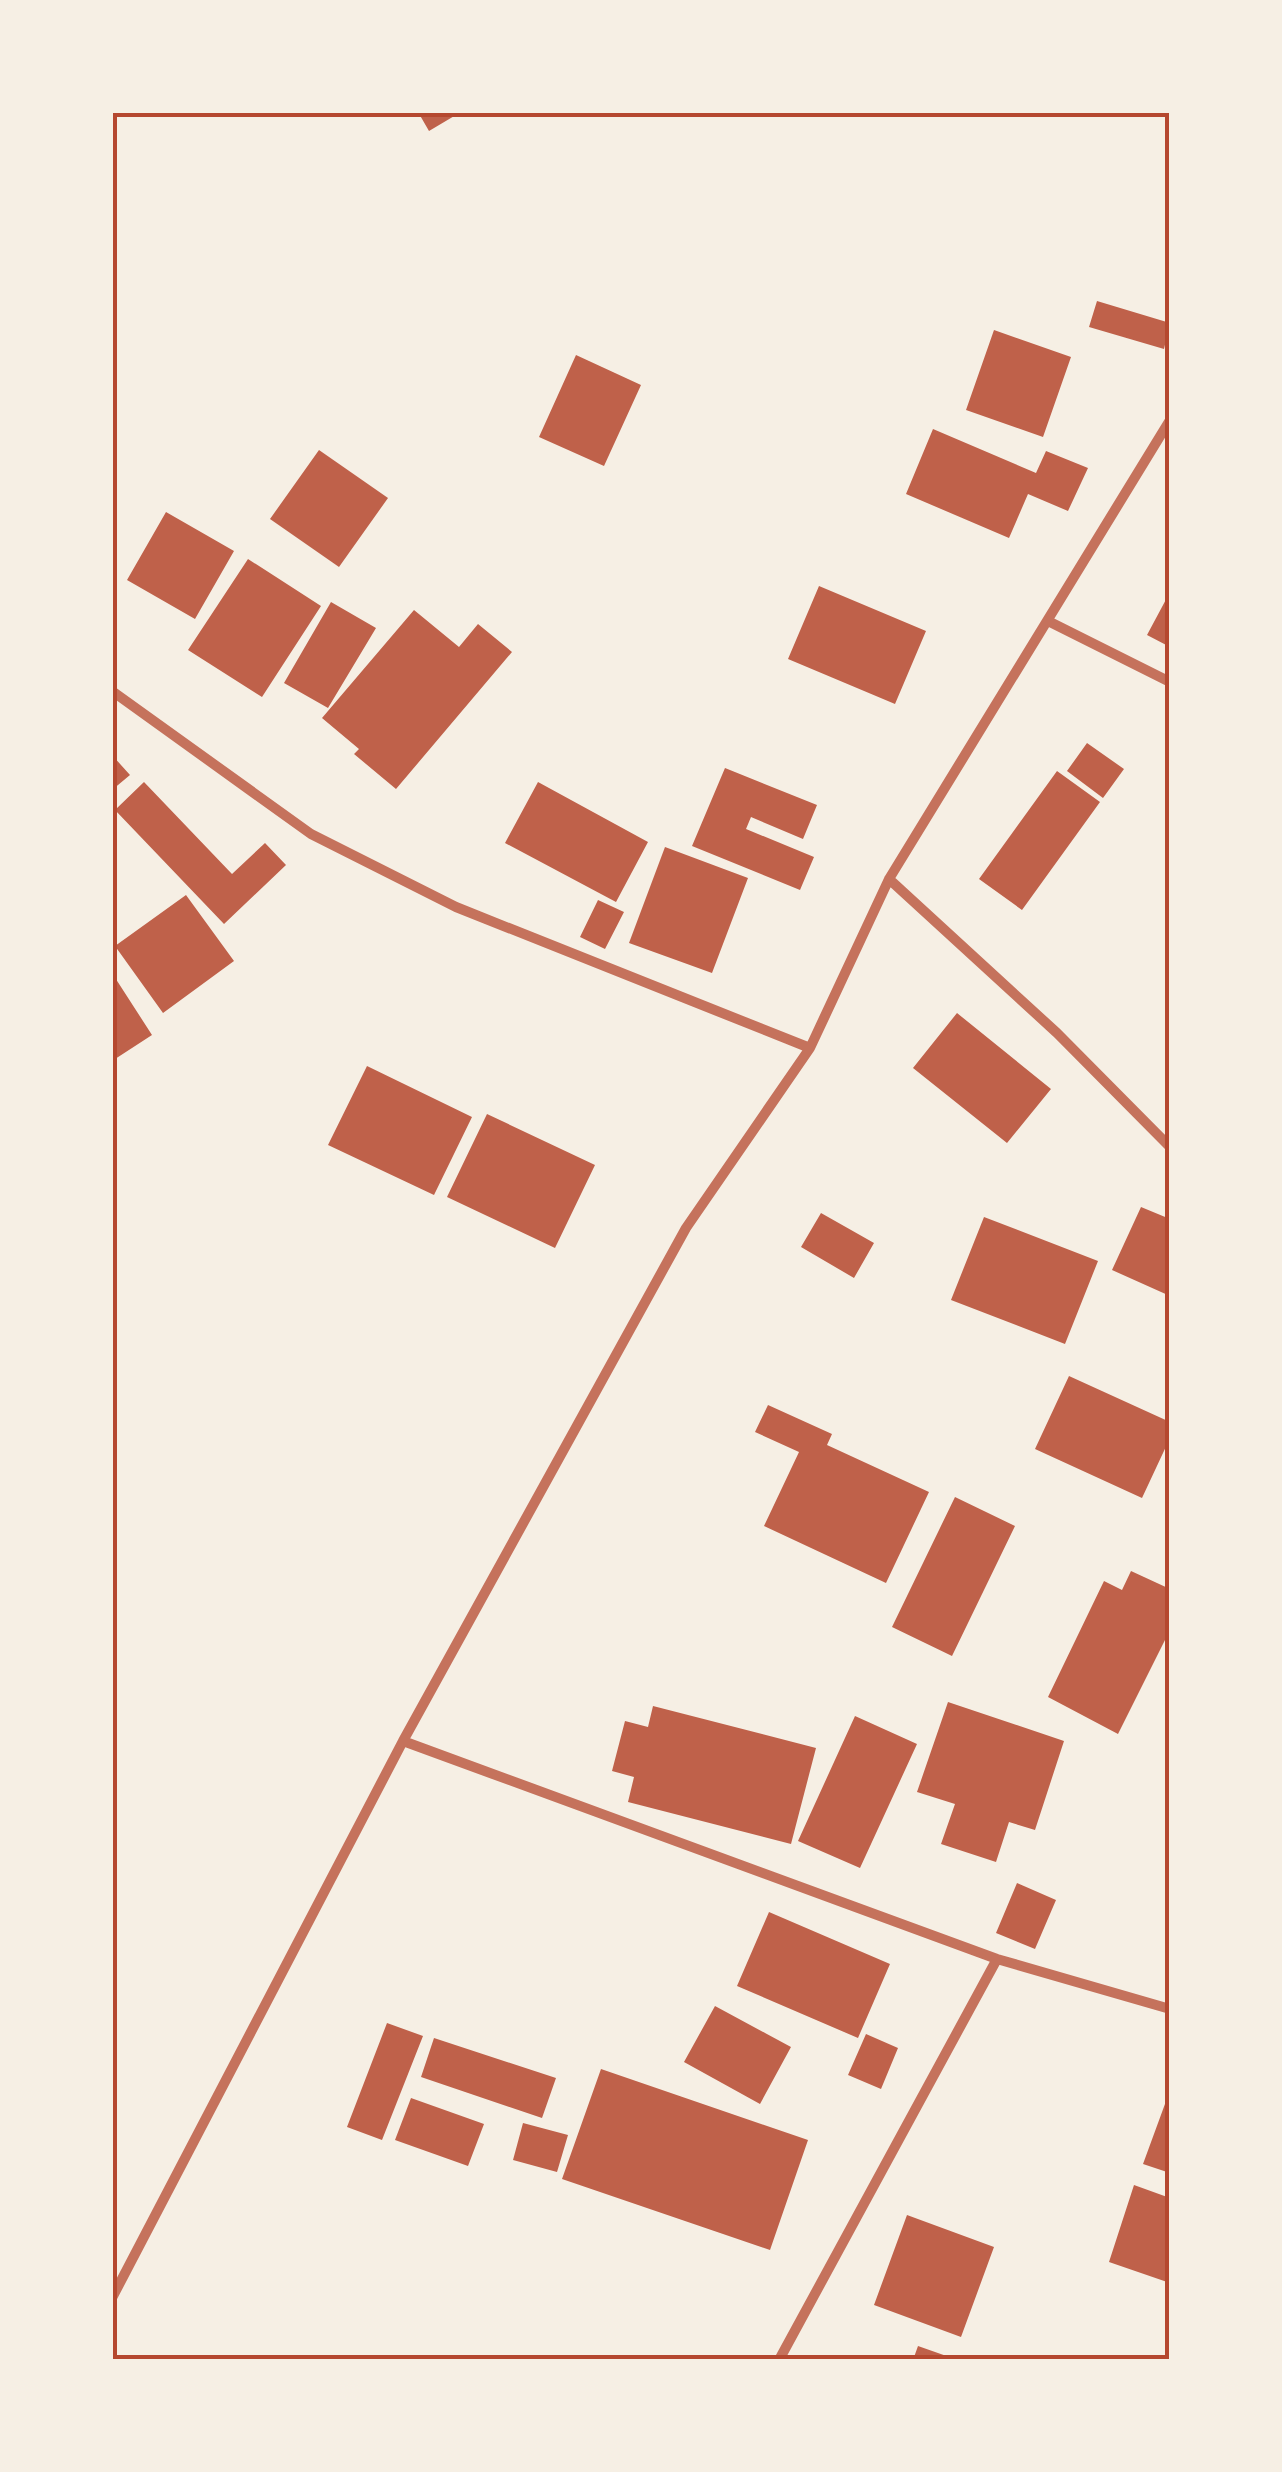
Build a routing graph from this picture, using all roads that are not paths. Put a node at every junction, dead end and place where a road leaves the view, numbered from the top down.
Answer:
1 (1170, 420) edge
2 (1050, 622) junction
3 (1170, 682) edge
4 (112, 691) edge
5 (889, 879) junction
6 (810, 1048) junction
7 (1170, 1146) edge
8 (402, 1741) junction
9 (997, 1959) junction
10 (1170, 2008) edge
11 (112, 2298) edge
12 (779, 2360) edge

1 - 2 street
2 - 3 street
2 - 5 street
4 - 6 street
5 - 6 street
5 - 7 street
6 - 8 street
8 - 9 street
8 - 11 street
9 - 10 street
9 - 12 street

